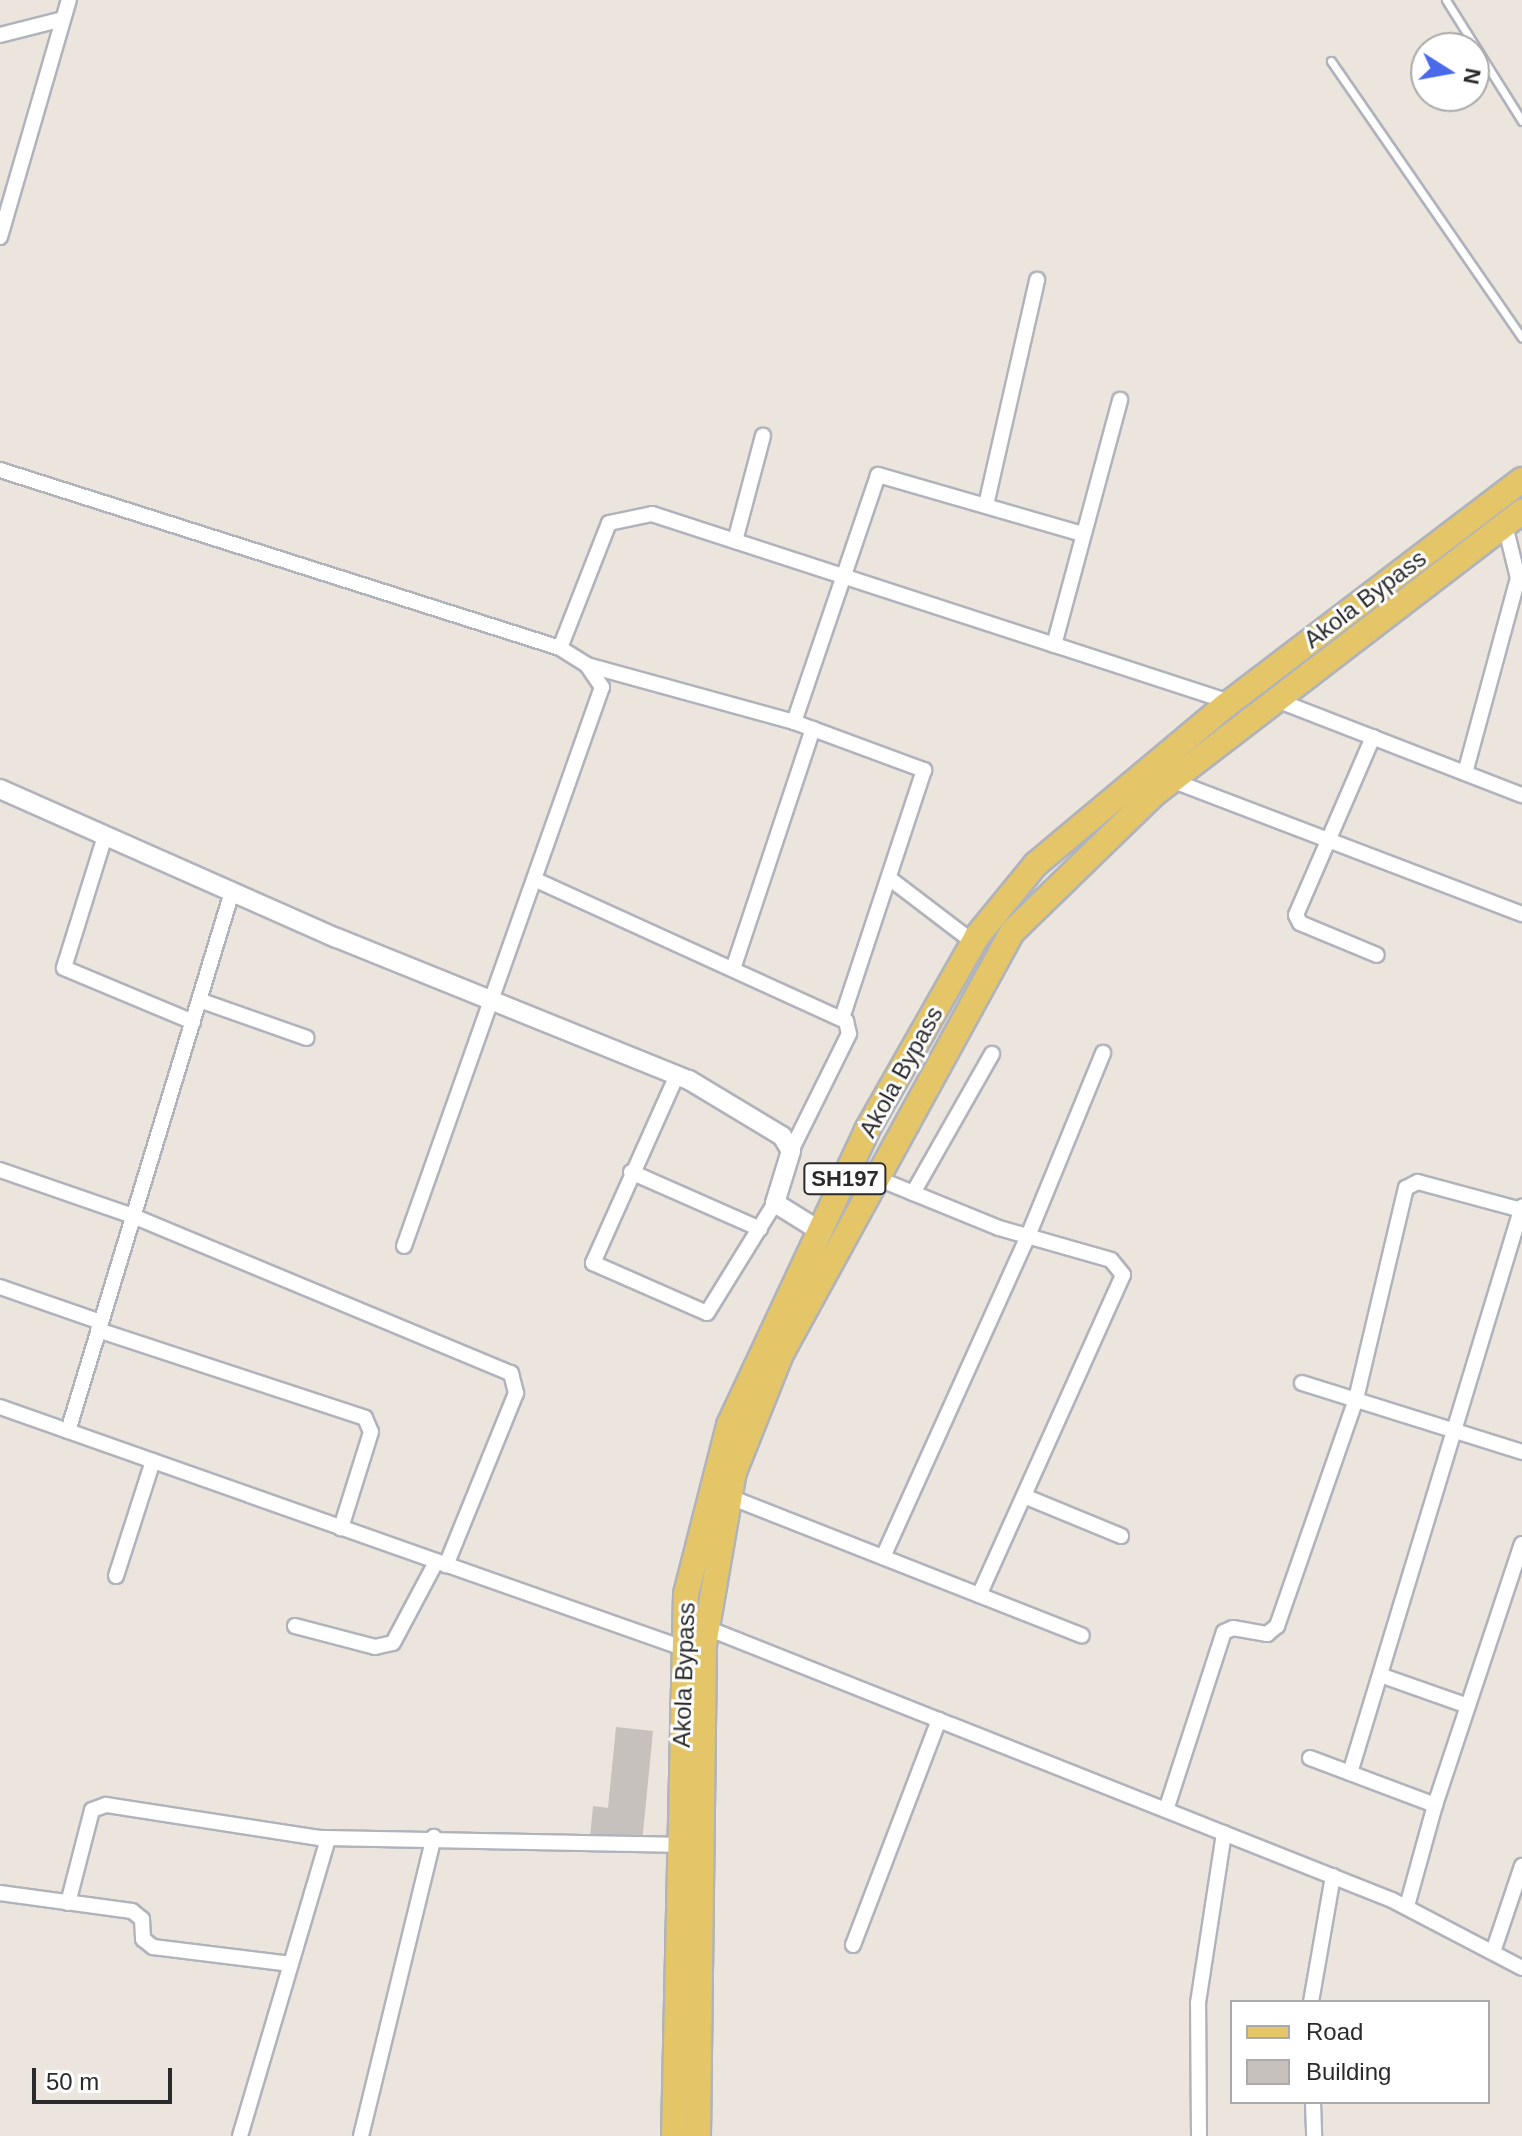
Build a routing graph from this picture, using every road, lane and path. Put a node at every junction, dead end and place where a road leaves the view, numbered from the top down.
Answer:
1 (69, 0) edge
2 (1446, 0) edge
3 (63, 19) junction
4 (0, 35) edge
5 (1331, 61) dead end
6 (1522, 121) edge
7 (0, 237) edge
8 (1037, 280) dead end
9 (1522, 338) edge
10 (1120, 400) dead end
11 (763, 436) dead end
12 (0, 470) edge
13 (1515, 504) edge
14 (986, 505) junction
15 (1083, 534) junction
16 (735, 541) junction
17 (842, 576) junction
18 (1054, 645) junction
19 (560, 648) junction
20 (587, 665) junction
21 (1274, 699) junction
22 (1230, 702) junction
23 (794, 722) junction
24 (1205, 722) junction
25 (813, 729) junction
26 (1228, 735) junction
27 (1373, 737) junction
28 (1465, 773) junction
29 (1171, 780) junction
30 (0, 789) edge
31 (1522, 795) edge
32 (105, 836) junction
33 (1326, 839) junction
34 (889, 878) junction
35 (536, 880) junction
36 (232, 892) junction
37 (1522, 914) edge
38 (973, 942) junction
39 (1377, 955) dead end
40 (733, 969) junction
41 (199, 1000) junction
42 (494, 1002) junction
43 (842, 1018) junction
44 (193, 1022) junction
45 (307, 1038) dead end
46 (1103, 1053) dead end
47 (992, 1054) dead end
48 (677, 1075) junction
49 (791, 1151) junction
50 (0, 1170) edge
51 (631, 1172) junction
52 (874, 1177) junction
53 (913, 1193) junction
54 (775, 1203) junction
55 (1522, 1209) edge
56 (133, 1216) junction
57 (760, 1229) junction
58 (820, 1231) junction
59 (1028, 1236) junction
60 (404, 1246) dead end
61 (0, 1287) edge
62 (99, 1326) junction
63 (1302, 1383) dead end
64 (1356, 1399) junction
65 (0, 1407) edge
66 (1455, 1429) junction
67 (68, 1431) junction
68 (1522, 1452) edge
69 (153, 1461) junction
70 (1024, 1496) junction
71 (730, 1497) junction
72 (341, 1528) junction
73 (1121, 1536) dead end
74 (1522, 1544) edge
75 (883, 1557) junction
76 (441, 1564) junction
77 (116, 1576) dead end
78 (979, 1595) junction
79 (295, 1626) dead end
80 (707, 1628) junction
81 (1082, 1636) dead end
82 (683, 1648) junction
83 (1380, 1675) junction
84 (1468, 1706) junction
85 (939, 1720) junction
86 (1310, 1758) dead end
87 (1350, 1773) junction
88 (1435, 1805) junction
89 (1166, 1810) junction
90 (1224, 1833) junction
91 (434, 1837) junction
92 (328, 1839) junction
93 (678, 1845) junction
94 (1522, 1866) edge
95 (1333, 1876) junction
96 (0, 1893) edge
97 (68, 1903) junction
98 (1407, 1906) junction
99 (853, 1945) dead end
100 (1493, 1952) junction
101 (291, 1964) junction
102 (1522, 1968) edge
103 (1311, 2000) edge
104 (1313, 2104) edge
105 (240, 2136) edge
106 (361, 2136) edge
107 (674, 2136) edge
108 (698, 2136) edge
109 (1199, 2136) edge
110 (1314, 2136) edge

1 - 3 street
2 - 6 lane
3 - 4 street
3 - 7 street
5 - 9 lane
8 - 14 street
10 - 15 street
11 - 16 street
12 - 19 street
13 - 21 main road, Akola Bypass / SH197
13 - 22 main road, Akola Bypass / SH197
13 - 28 street
14 - 15 street
14 - 17 street
15 - 18 street
16 - 17 street
16 - 19 street
17 - 18 street
17 - 23 street
18 - 22 street
19 - 20 street
20 - 23 street
20 - 35 street
21 - 26 main road, Akola Bypass / SH197
21 - 27 street
22 - 24 main road, Akola Bypass / SH197
23 - 25 street
24 - 26 main road
24 - 38 main road, Akola Bypass / SH197
25 - 34 street
25 - 40 street
26 - 29 main road, Akola Bypass / SH197
27 - 28 street
27 - 33 street
28 - 31 street
29 - 33 street
29 - 52 main road, Akola Bypass / SH197
30 - 32 street
32 - 36 street
32 - 44 street
33 - 37 street
33 - 39 street
34 - 38 street
34 - 43 street
35 - 40 street
35 - 42 street
36 - 41 street
36 - 42 street
38 - 58 main road, Akola Bypass / SH197
40 - 43 street
41 - 44 street
41 - 45 street
42 - 48 street
42 - 60 street
43 - 49 street
44 - 56 street
46 - 59 street
47 - 53 street
48 - 49 street
48 - 51 street
49 - 54 street
50 - 56 street
51 - 57 street
51 - 57 street
52 - 53 street
52 - 71 main road, Akola Bypass / SH197
53 - 59 street
54 - 57 street
54 - 58 street
55 - 64 street
55 - 66 street
56 - 62 street
56 - 76 street
58 - 82 main road, Akola Bypass / SH197
59 - 70 street
59 - 75 street
61 - 62 street
62 - 67 street
62 - 72 street
63 - 64 street
64 - 66 street
64 - 89 street
65 - 67 street
66 - 68 street
66 - 83 street
67 - 69 street
69 - 72 street
69 - 77 street
70 - 73 street
70 - 78 street
71 - 75 street
71 - 80 main road, Akola Bypass / SH197
72 - 76 street
74 - 84 street
75 - 78 street
76 - 79 street
76 - 82 street
78 - 81 street
80 - 85 street
80 - 108 main road, Akola Bypass / SH197
82 - 93 main road, Akola Bypass / SH197
83 - 84 street
83 - 87 street
84 - 88 street
85 - 89 street
85 - 99 street
86 - 87 street
87 - 88 street
88 - 98 street
89 - 90 street
90 - 95 street
90 - 109 street
91 - 92 street
91 - 93 street
91 - 106 street
92 - 97 street
92 - 101 street
93 - 107 main road, Akola Bypass / SH197
94 - 100 street
95 - 98 street
95 - 103 street
96 - 97 street
97 - 101 street
98 - 100 street
100 - 102 street
101 - 105 street
104 - 110 street

